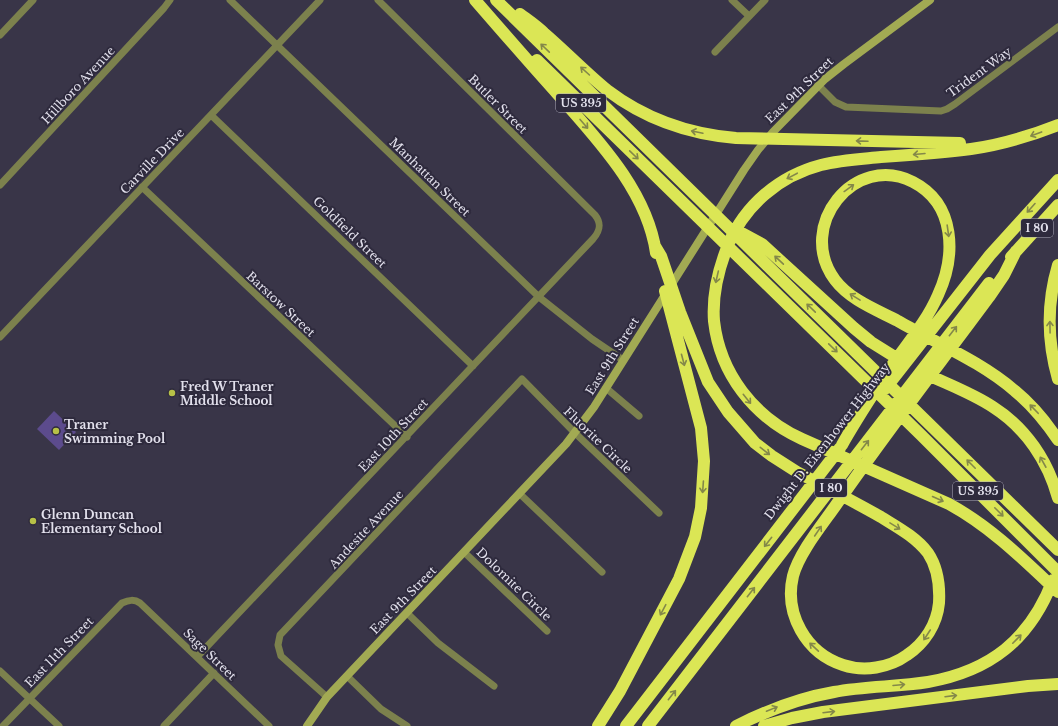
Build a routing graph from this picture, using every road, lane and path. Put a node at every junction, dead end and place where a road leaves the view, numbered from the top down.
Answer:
1 (33, 0) edge
2 (170, 0) edge
3 (230, 0) edge
4 (320, 0) edge
5 (378, 0) edge
6 (475, 0) edge
7 (496, 0) edge
8 (501, 0) edge
9 (732, 0) edge
10 (766, 0) edge
11 (930, 0) edge
12 (749, 16) junction
13 (1058, 27) edge
14 (0, 35) edge
15 (276, 44) junction
16 (715, 52) dead end
17 (818, 85) junction
18 (211, 115) junction
19 (1058, 125) edge
20 (1013, 141) junction
21 (1058, 180) edge
22 (0, 185) edge
23 (142, 187) junction
24 (1058, 205) edge
25 (600, 225) joint
26 (758, 247) junction
27 (1016, 251) junction
28 (1058, 265) edge
29 (539, 297) junction
30 (676, 317) junction
31 (0, 337) edge
32 (623, 360) junction
33 (473, 366) junction
34 (1058, 379) edge
35 (524, 381) joint
36 (606, 388) junction
37 (639, 416) dead end
38 (575, 434) junction
39 (407, 437) junction
40 (1058, 440) edge
41 (842, 446) junction
42 (520, 494) junction
43 (1058, 498) edge
44 (659, 513) dead end
45 (1058, 550) edge
46 (465, 553) junction
47 (1058, 566) edge
48 (602, 572) dead end
49 (1058, 572) edge
50 (1058, 592) edge
51 (134, 600) joint
52 (407, 614) junction
53 (547, 631) dead end
54 (197, 657) junction
55 (0, 671) edge
56 (214, 673) junction
57 (347, 676) junction
58 (1058, 684) edge
59 (494, 686) dead end
60 (327, 697) junction
61 (30, 698) junction
62 (3, 726) edge
63 (59, 726) edge
64 (164, 726) edge
65 (269, 726) edge
66 (307, 726) edge
67 (407, 726) edge
68 (598, 726) edge
69 (626, 726) edge
70 (648, 726) edge
71 (736, 726) edge
72 (764, 726) edge

1 - 14 street
2 - 22 street, Hillboro Avenue
3 - 15 street, Manhattan Street
4 - 15 street, Carville Drive
5 - 25 street, Butler Street
6 -> 30 highway
6 -> 49 highway, US 395
26 -> 7 highway, US 395
20 -> 8 highway
9 - 12 street
10 - 12 street
11 - 17 street, East 9th Street
12 - 16 street
13 - 17 street, Trident Way
15 - 18 street, Carville Drive
15 - 29 street, Manhattan Street
17 - 32 street, East 9th Street
18 - 23 street, Carville Drive
18 - 33 street, Goldfield Street
19 -> 20 highway
20 -> 50 highway
21 -> 41 highway, Dwight D. Eisenhower Highway / I 80
23 - 31 street, Carville Drive
23 - 39 street, Barstow Street
24 - 27 highway, I 80
25 - 29 street, East 10th Street
43 -> 26 highway
45 -> 26 highway, US 395
30 -> 27 highway
70 -> 27 highway, I 80
34 -> 28 highway
29 - 32 street, Manhattan Street
29 - 33 street, East 10th Street
30 -> 68 highway
32 - 36 street, East 9th Street
33 - 39 street, East 10th Street
35 - 38 street, Fluorite Circle
35 - 60 street, Andesite Avenue
36 - 37 street
36 - 38 street, East 9th Street
38 - 42 street, East 9th Street
38 - 44 street, Fluorite Circle
39 - 54 street, East 10th Street
40 -> 41 highway
41 -> 69 highway, Dwight D. Eisenhower Highway / I 80
42 - 46 street, East 9th Street
42 - 48 street
46 - 52 street, East 9th Street
46 - 53 street, Dolomite Circle
71 -> 47 highway
51 - 54 street, Sage Street
51 - 61 street, East 11th Street
52 - 57 street, East 9th Street
52 - 59 street
54 - 56 street, Sage Street
55 - 61 street
56 - 64 street
56 - 65 street, Sage Street
57 - 60 street, East 9th Street
57 - 67 street
72 -> 58 highway
60 - 66 street, East 9th Street
61 - 62 street, East 11th Street
61 - 63 street

